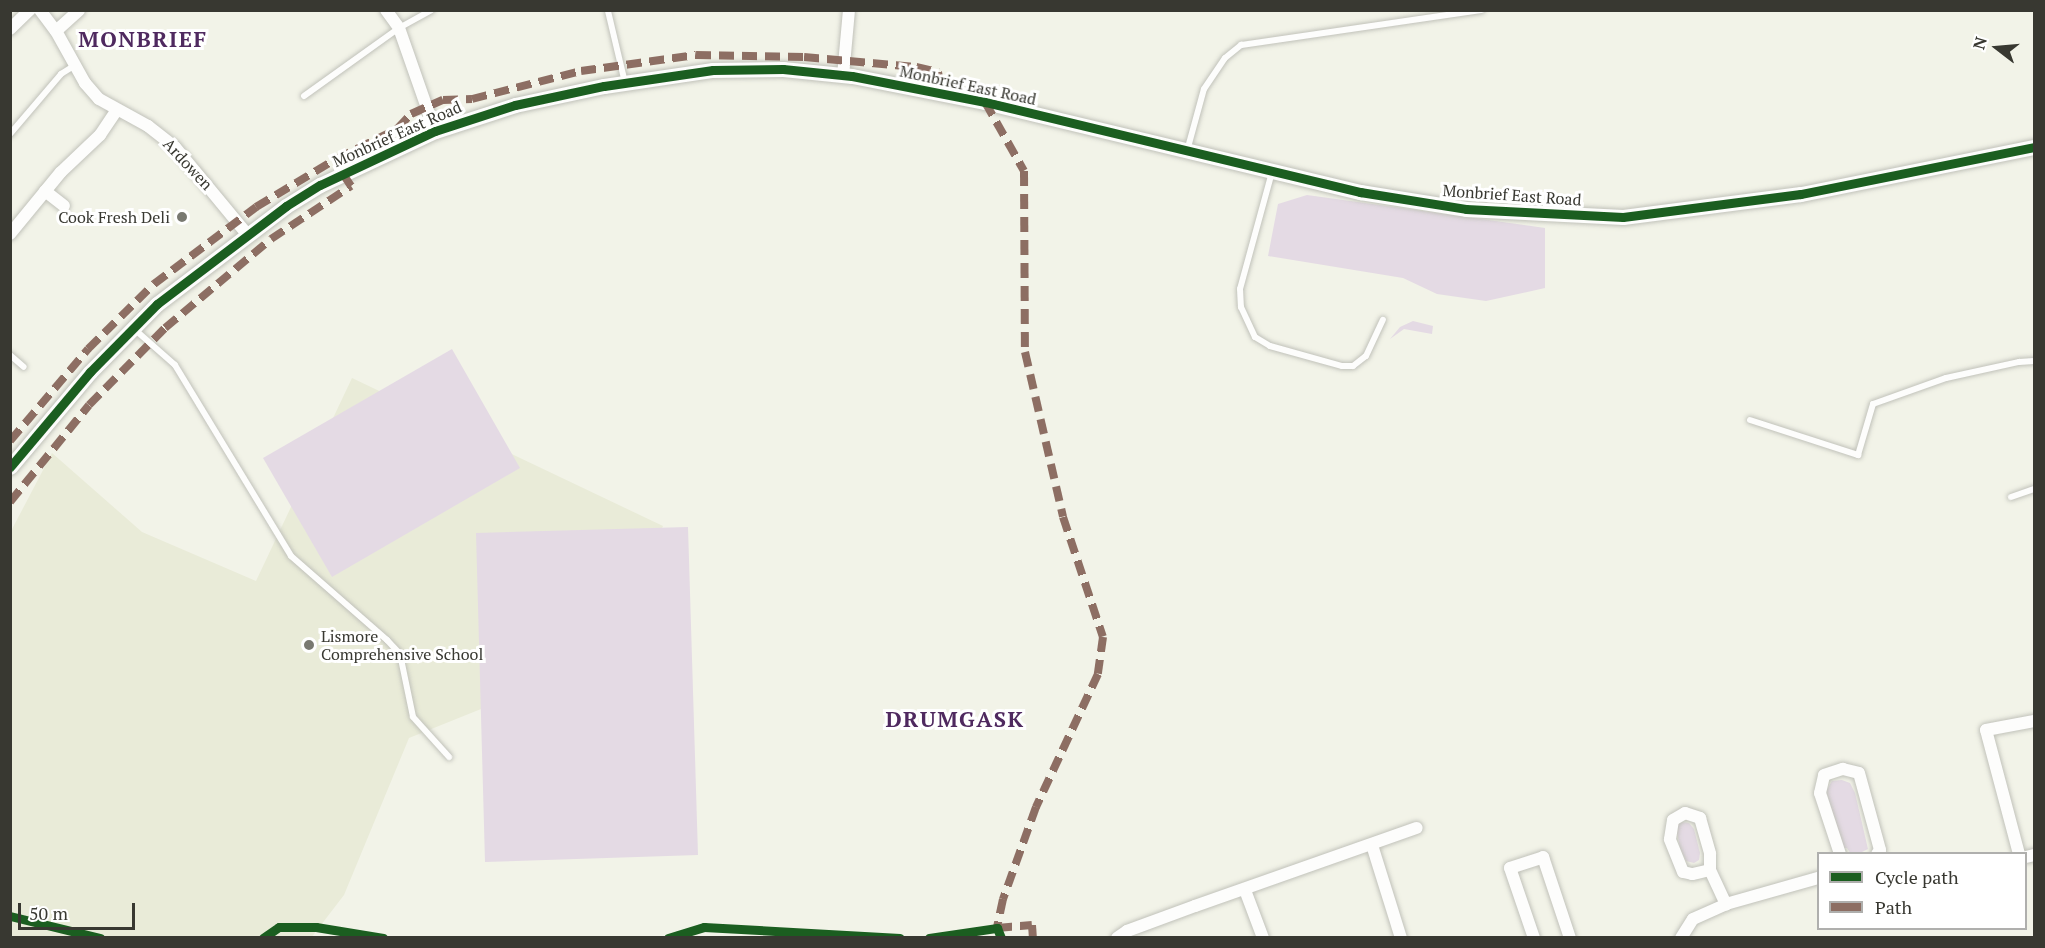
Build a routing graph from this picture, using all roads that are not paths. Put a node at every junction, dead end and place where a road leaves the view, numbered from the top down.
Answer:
1 (30, 10) edge
2 (40, 10) edge
3 (79, 10) edge
4 (386, 10) edge
5 (431, 10) edge
6 (849, 10) edge
7 (1480, 10) edge
8 (608, 11) edge
9 (399, 28) junction
10 (10, 29) edge
11 (56, 32) junction
12 (74, 66) junction
13 (843, 76) junction
14 (625, 83) junction
15 (304, 96) dead end
16 (116, 111) junction
17 (435, 131) junction
18 (10, 134) edge
19 (2034, 147) edge
20 (1187, 152) junction
21 (1272, 172) junction
22 (45, 191) junction
23 (64, 206) dead end
24 (10, 234) edge
25 (247, 234) junction
26 (1383, 320) dead end
27 (133, 327) junction
28 (10, 355) edge
29 (2034, 361) edge
30 (24, 367) dead end
31 (1750, 420) dead end
32 (10, 467) edge
33 (2034, 489) edge
34 (2011, 497) dead end
35 (2034, 721) edge
36 (449, 757) dead end
37 (1417, 828) dead end
38 (1372, 845) junction
39 (1839, 852) edge
40 (1878, 852) edge
41 (2018, 852) edge
42 (1710, 870) junction
43 (1817, 878) edge
44 (1245, 890) junction
45 (1726, 904) junction
46 (1125, 935) edge
47 (1263, 938) edge
48 (1401, 938) edge
49 (1534, 938) edge
50 (1570, 938) edge
51 (1681, 938) edge

1 - 10 street
2 - 11 street, Ardowen
3 - 11 street
4 - 9 street
5 - 9 lane
6 - 13 street
7 - 20 lane
8 - 14 lane
9 - 15 lane
9 - 17 street
11 - 12 street, Ardowen
12 - 16 street, Ardowen
12 - 18 lane
13 - 14 street, Monbrief East Road
13 - 20 street, Monbrief East Road
14 - 17 street, Monbrief East Road
16 - 22 street
16 - 25 street, Ardowen
17 - 25 street, Monbrief East Road
19 - 21 street, Monbrief East Road
20 - 21 street, Monbrief East Road
21 - 26 lane
22 - 23 street
22 - 24 street
25 - 27 street, Monbrief East Road
27 - 32 street, Monbrief East Road
27 - 36 lane
28 - 30 lane
29 - 31 lane
33 - 34 lane
35 - 41 street
37 - 38 street
38 - 44 street
38 - 48 street
39 - 40 street
42 - 42 street
42 - 45 street
43 - 45 street
44 - 46 street
44 - 47 street
45 - 51 street
49 - 50 street

